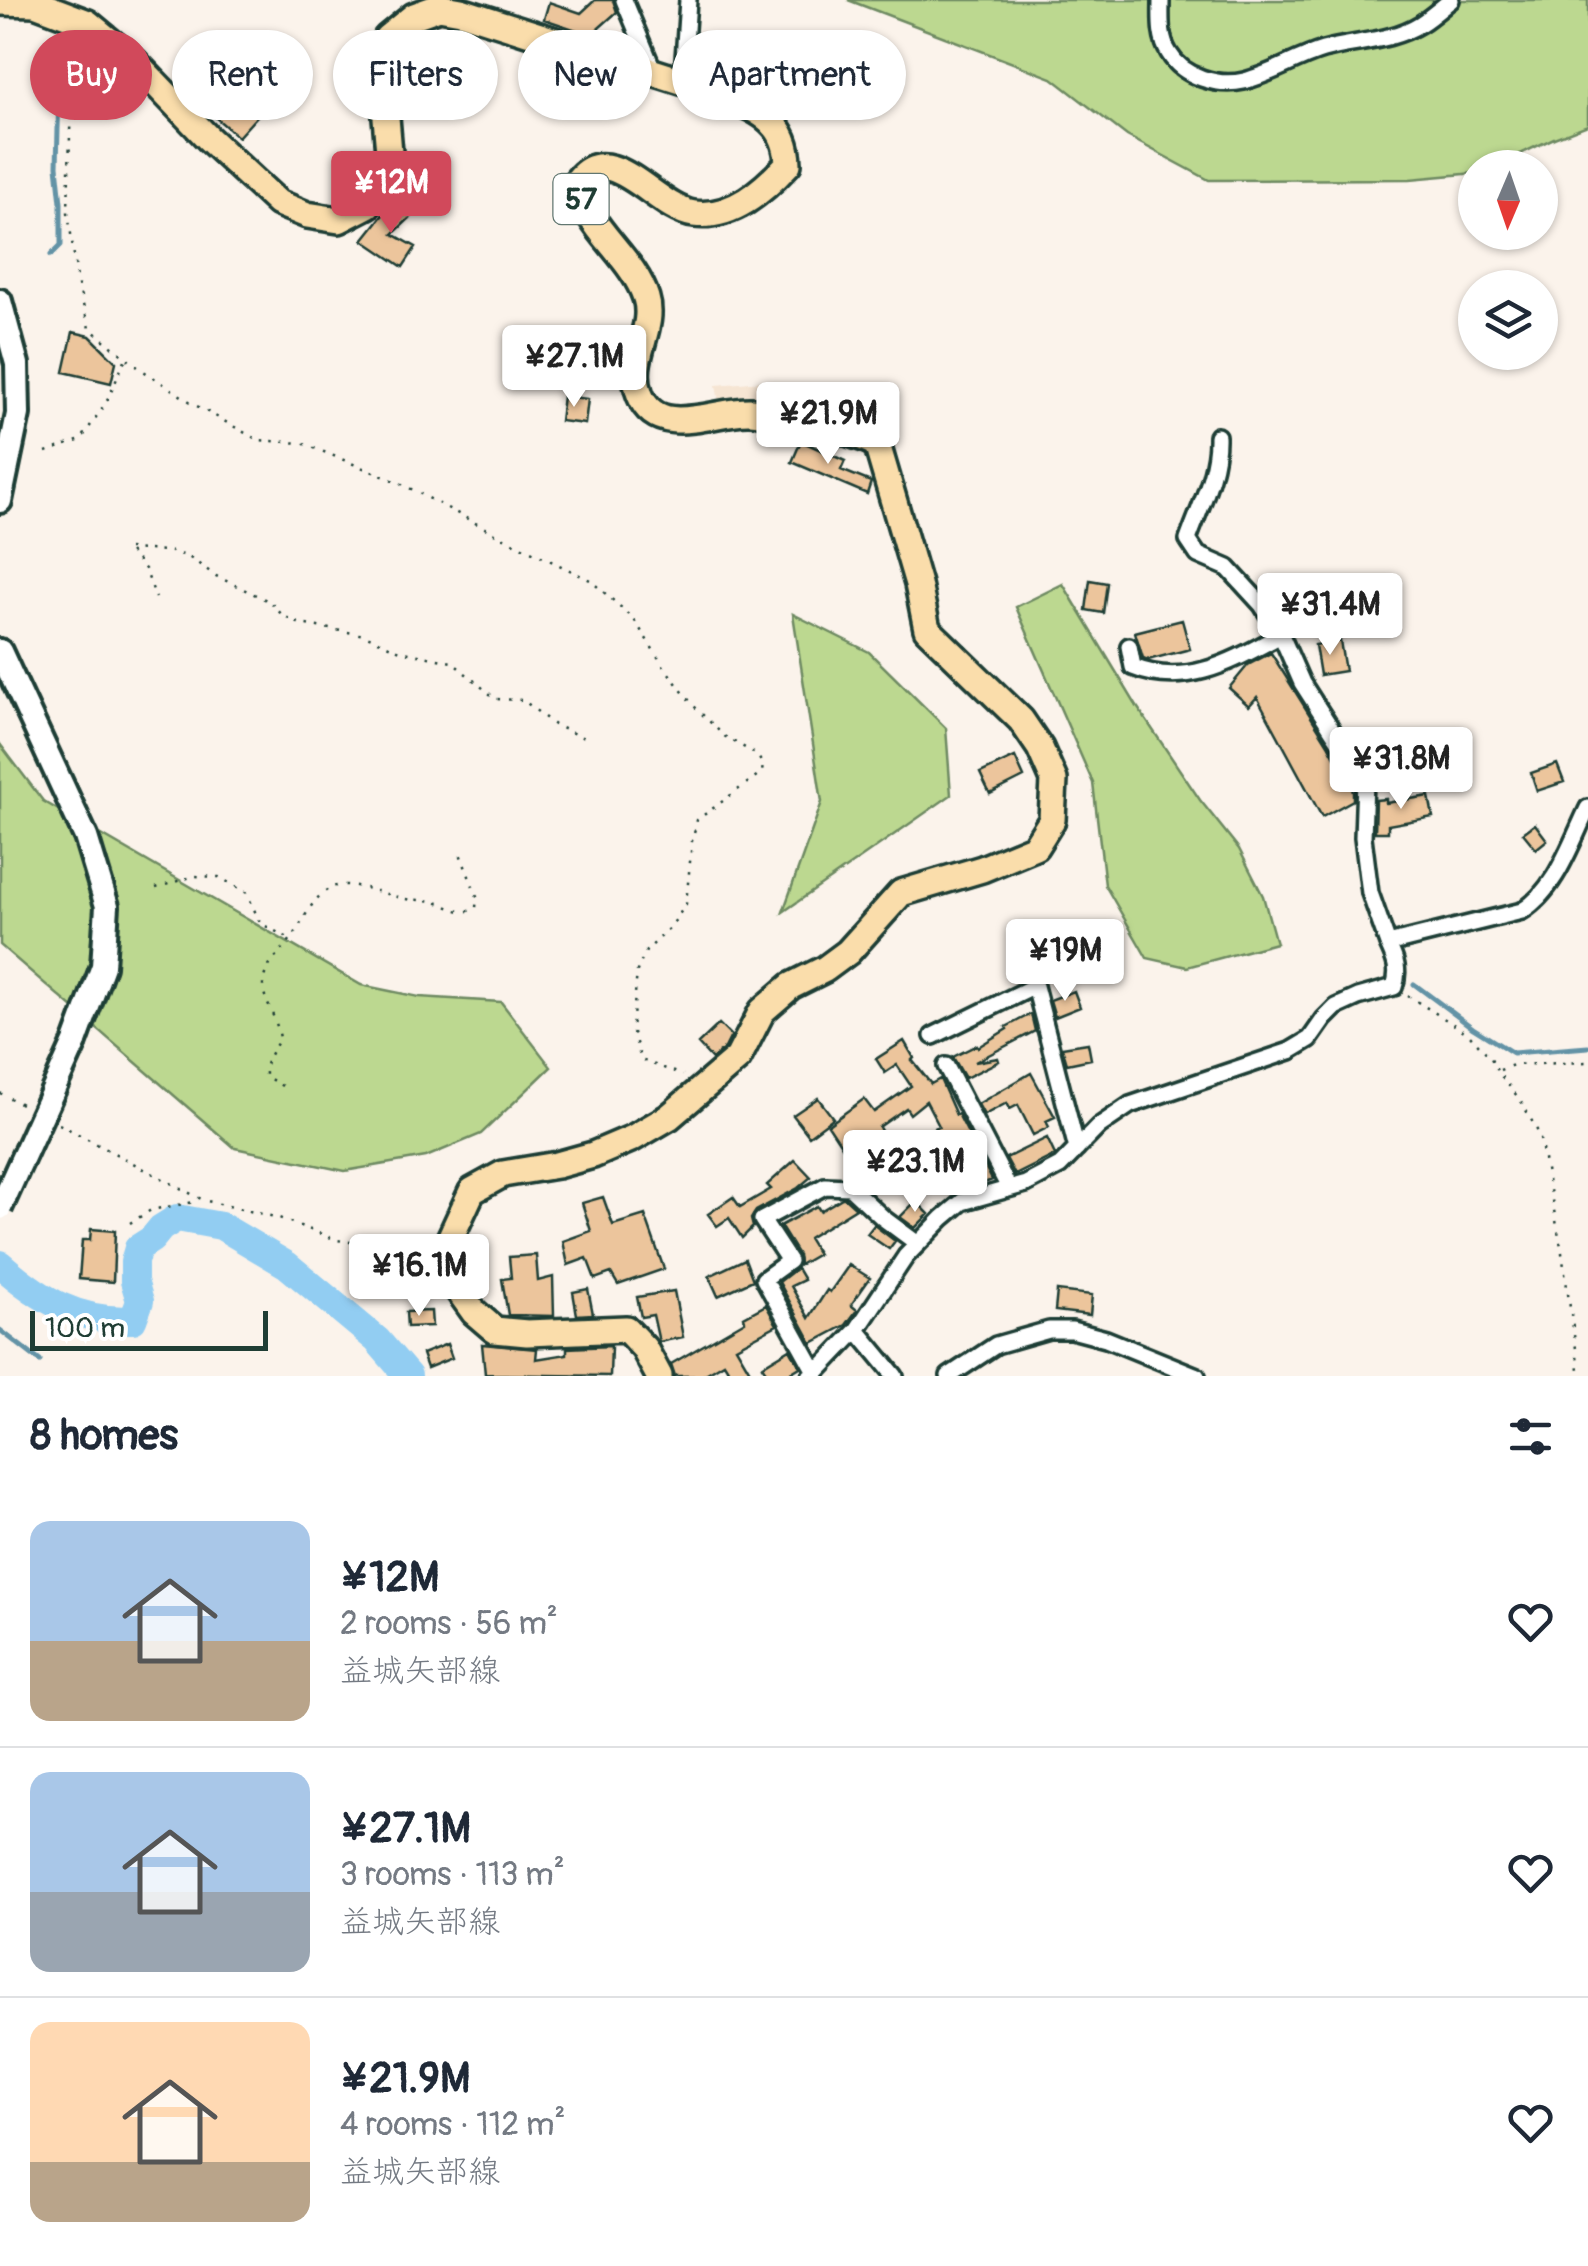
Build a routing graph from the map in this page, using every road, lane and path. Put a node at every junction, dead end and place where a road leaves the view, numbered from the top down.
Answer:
1 (624, 0) edge
2 (688, 0) edge
3 (1161, 0) edge
4 (1450, 0) edge
5 (0, 2) edge
6 (88, 23) junction
7 (686, 30) edge
8 (654, 72) junction
9 (672, 77) edge
10 (769, 120) edge
11 (0, 301) edge
12 (126, 358) junction
13 (1217, 436) dead end
14 (46, 452) dead end
15 (0, 501) edge
16 (156, 598) dead end
17 (1281, 635) junction
18 (1128, 646) dead end
19 (0, 651) edge
20 (584, 738) dead end
21 (1588, 808) edge
22 (459, 851) dead end
23 (156, 888) dead end
24 (292, 940) junction
25 (1388, 944) junction
26 (1394, 987) junction
27 (933, 1036) dead end
28 (1588, 1062) edge
29 (946, 1066) dead end
30 (1498, 1071) junction
31 (708, 1084) junction
32 (282, 1086) dead end
33 (0, 1093) edge
34 (34, 1111) dead end
35 (52, 1120) dead end
36 (1076, 1149) junction
37 (1009, 1188) junction
38 (203, 1200) junction
39 (0, 1208) edge
40 (130, 1223) dead end
41 (450, 1239) junction
42 (918, 1244) junction
43 (857, 1330) junction
44 (813, 1375) edge
45 (659, 1376) edge
46 (895, 1376) edge
47 (949, 1376) edge
48 (1197, 1376) edge
49 (1580, 1376) edge

1 - 8 street
2 - 7 street
3 - 4 street
5 - 6 main road, 57
6 - 8 main road, 57
6 - 12 path
8 - 9 main road, 57
10 - 31 main road, 57
11 - 15 street
12 - 14 path
12 - 31 path
13 - 17 street
16 - 20 path
17 - 18 street
17 - 25 street
19 - 39 street, bridge
21 - 25 street
22 - 24 path
23 - 24 path
24 - 32 path
25 - 26 street
26 - 30 path
26 - 36 street
27 - 36 street
28 - 30 path
29 - 37 street
30 - 49 path
31 - 41 main road, 57
33 - 34 path
35 - 38 path
36 - 37 street
37 - 42 street
38 - 40 path
38 - 41 path
41 - 45 main road
42 - 43 street
42 - 44 street
43 - 44 street
43 - 46 street
47 - 48 street

